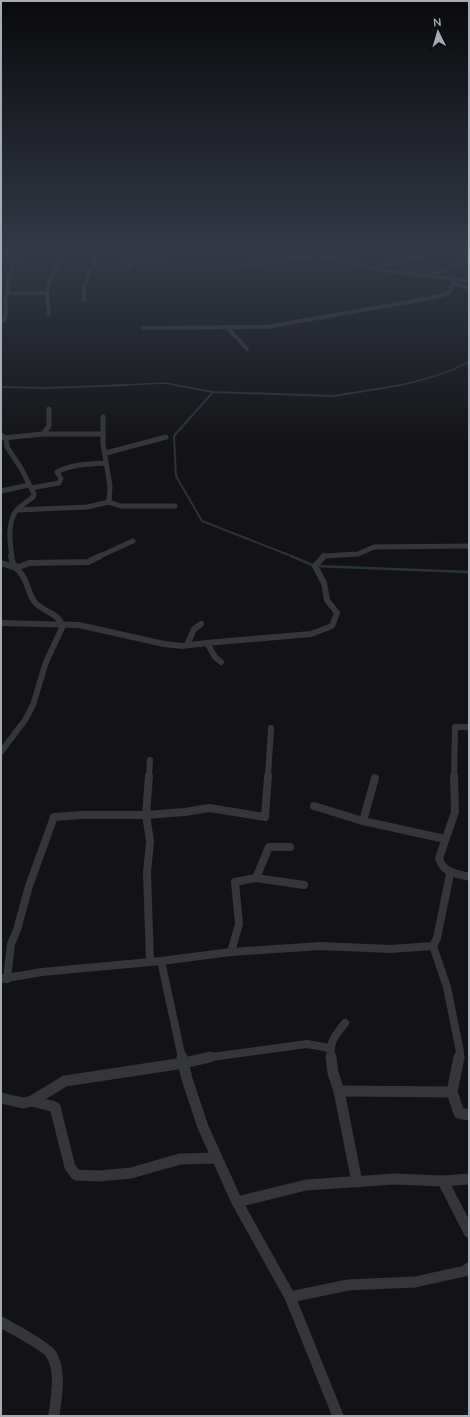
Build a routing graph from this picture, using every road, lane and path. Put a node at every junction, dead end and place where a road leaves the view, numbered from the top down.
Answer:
1 (3, 317) edge
2 (323, 317) edge
3 (3, 321) dead end
4 (227, 327) junction
5 (143, 328) dead end
6 (247, 349) dead end
7 (49, 409) dead end
8 (103, 417) dead end
9 (43, 434) junction
10 (103, 434) junction
11 (3, 437) edge
12 (166, 437) dead end
13 (106, 453) junction
14 (106, 463) junction
15 (30, 487) junction
16 (1, 491) edge
17 (109, 502) junction
18 (175, 506) dead end
19 (20, 510) junction
20 (133, 541) dead end
21 (469, 546) edge
22 (1, 562) edge
23 (16, 568) junction
24 (1, 623) edge
25 (62, 624) junction
26 (201, 624) dead end
27 (206, 643) junction
28 (187, 645) junction
29 (222, 662) dead end
30 (469, 727) edge
31 (271, 728) dead end
32 (1, 752) edge
33 (150, 760) dead end
34 (375, 778) dead end
35 (314, 806) dead end
36 (146, 815) junction
37 (363, 821) junction
38 (445, 839) junction
39 (290, 847) dead end
40 (450, 874) junction
41 (469, 877) edge
42 (256, 878) junction
43 (304, 885) dead end
44 (433, 946) junction
45 (231, 952) junction
46 (161, 961) junction
47 (150, 962) junction
48 (4, 979) edge
49 (345, 1023) dead end
50 (330, 1048) junction
51 (184, 1063) junction
52 (339, 1091) junction
53 (452, 1092) junction
54 (1, 1098) edge
55 (32, 1101) junction
56 (469, 1115) edge
57 (217, 1158) junction
58 (469, 1179) edge
59 (442, 1181) junction
60 (357, 1182) junction
61 (237, 1202) junction
62 (469, 1232) edge
63 (469, 1268) edge
64 (290, 1297) junction
65 (1, 1322) edge
66 (54, 1416) edge
67 (338, 1416) edge

1 - 3 street
2 - 4 street
4 - 5 street
4 - 6 street
7 - 9 street
8 - 10 street
9 - 10 street
9 - 11 street
10 - 13 street
11 - 15 street
12 - 13 street
13 - 14 street
14 - 15 street
14 - 17 street
15 - 16 street
15 - 19 street
17 - 18 street
17 - 19 street
19 - 23 street
20 - 23 street
21 - 27 street
22 - 23 street
23 - 25 street
24 - 25 street
25 - 28 street
25 - 32 street
26 - 28 street
27 - 28 street
27 - 29 street
30 - 38 street
31 - 36 street
33 - 36 street
34 - 37 street
35 - 37 street
36 - 47 street
36 - 48 street
37 - 38 street
38 - 40 street
39 - 42 street
40 - 41 street
40 - 44 street
42 - 43 street
42 - 45 street
44 - 45 street
44 - 53 street
45 - 46 street
46 - 47 street
46 - 51 street
47 - 48 street
49 - 50 street
50 - 51 street
50 - 52 street
51 - 55 street
51 - 57 street
52 - 53 street
52 - 60 street
53 - 56 street
54 - 55 street
55 - 57 street
57 - 61 street
58 - 59 street
59 - 60 street
59 - 62 street
60 - 61 street
61 - 64 street
63 - 64 street
64 - 67 street
65 - 66 street

